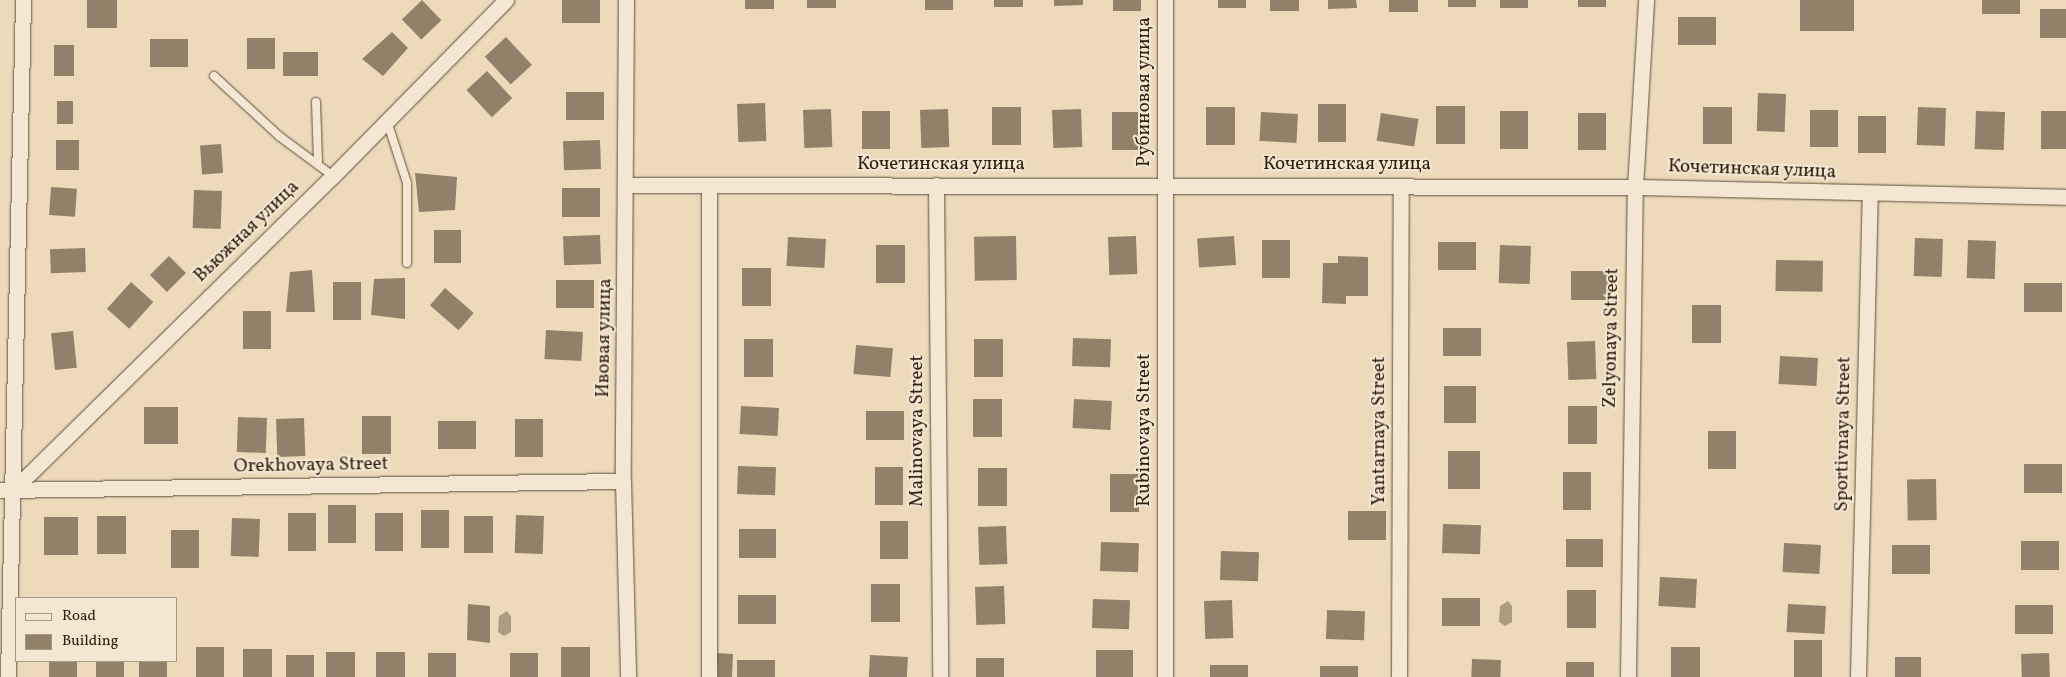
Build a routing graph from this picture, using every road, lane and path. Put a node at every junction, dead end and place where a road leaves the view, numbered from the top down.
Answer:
1 (23, 0) edge
2 (506, 0) edge
3 (626, 0) edge
4 (1166, 0) edge
5 (1646, 0) edge
6 (214, 76) dead end
7 (316, 102) dead end
8 (387, 121) junction
9 (318, 162) junction
10 (333, 176) junction
11 (1166, 184) junction
12 (627, 185) junction
13 (709, 185) junction
14 (936, 185) junction
15 (1402, 186) junction
16 (1634, 187) junction
17 (1870, 193) junction
18 (2066, 197) edge
19 (407, 262) dead end
20 (623, 481) junction
21 (6, 490) edge
22 (8, 677) edge
23 (628, 677) edge
24 (709, 677) edge
25 (940, 677) edge
26 (1165, 677) edge
27 (1399, 677) edge
28 (1628, 677) edge
29 (1858, 677) edge

1 - 21 street
2 - 8 street, Вьюжная улица
3 - 12 street, Ивовая улица
4 - 11 street, Рубиновая улица
5 - 16 street, Zelyonaya Street
6 - 9 lane
7 - 9 lane
8 - 10 street, Вьюжная улица
8 - 19 lane
9 - 10 lane
10 - 21 street, Вьюжная улица
11 - 14 street, Кочетинская улица
11 - 15 street, Кочетинская улица
11 - 26 street, Rubinovaya Street
12 - 13 street, Кочетинская улица
12 - 20 street, Ивовая улица
13 - 14 street, Кочетинская улица
13 - 24 street
14 - 25 street, Malinovaya Street
15 - 16 street, Кочетинская улица
15 - 27 street, Yantarnaya Street
16 - 17 street, Кочетинская улица
16 - 28 street, Zelyonaya Street
17 - 18 street, Кочетинская улица
17 - 29 street, Sportivnaya Street
20 - 21 street, Orekhovaya Street
20 - 23 street, Ивовая улица
21 - 22 street

